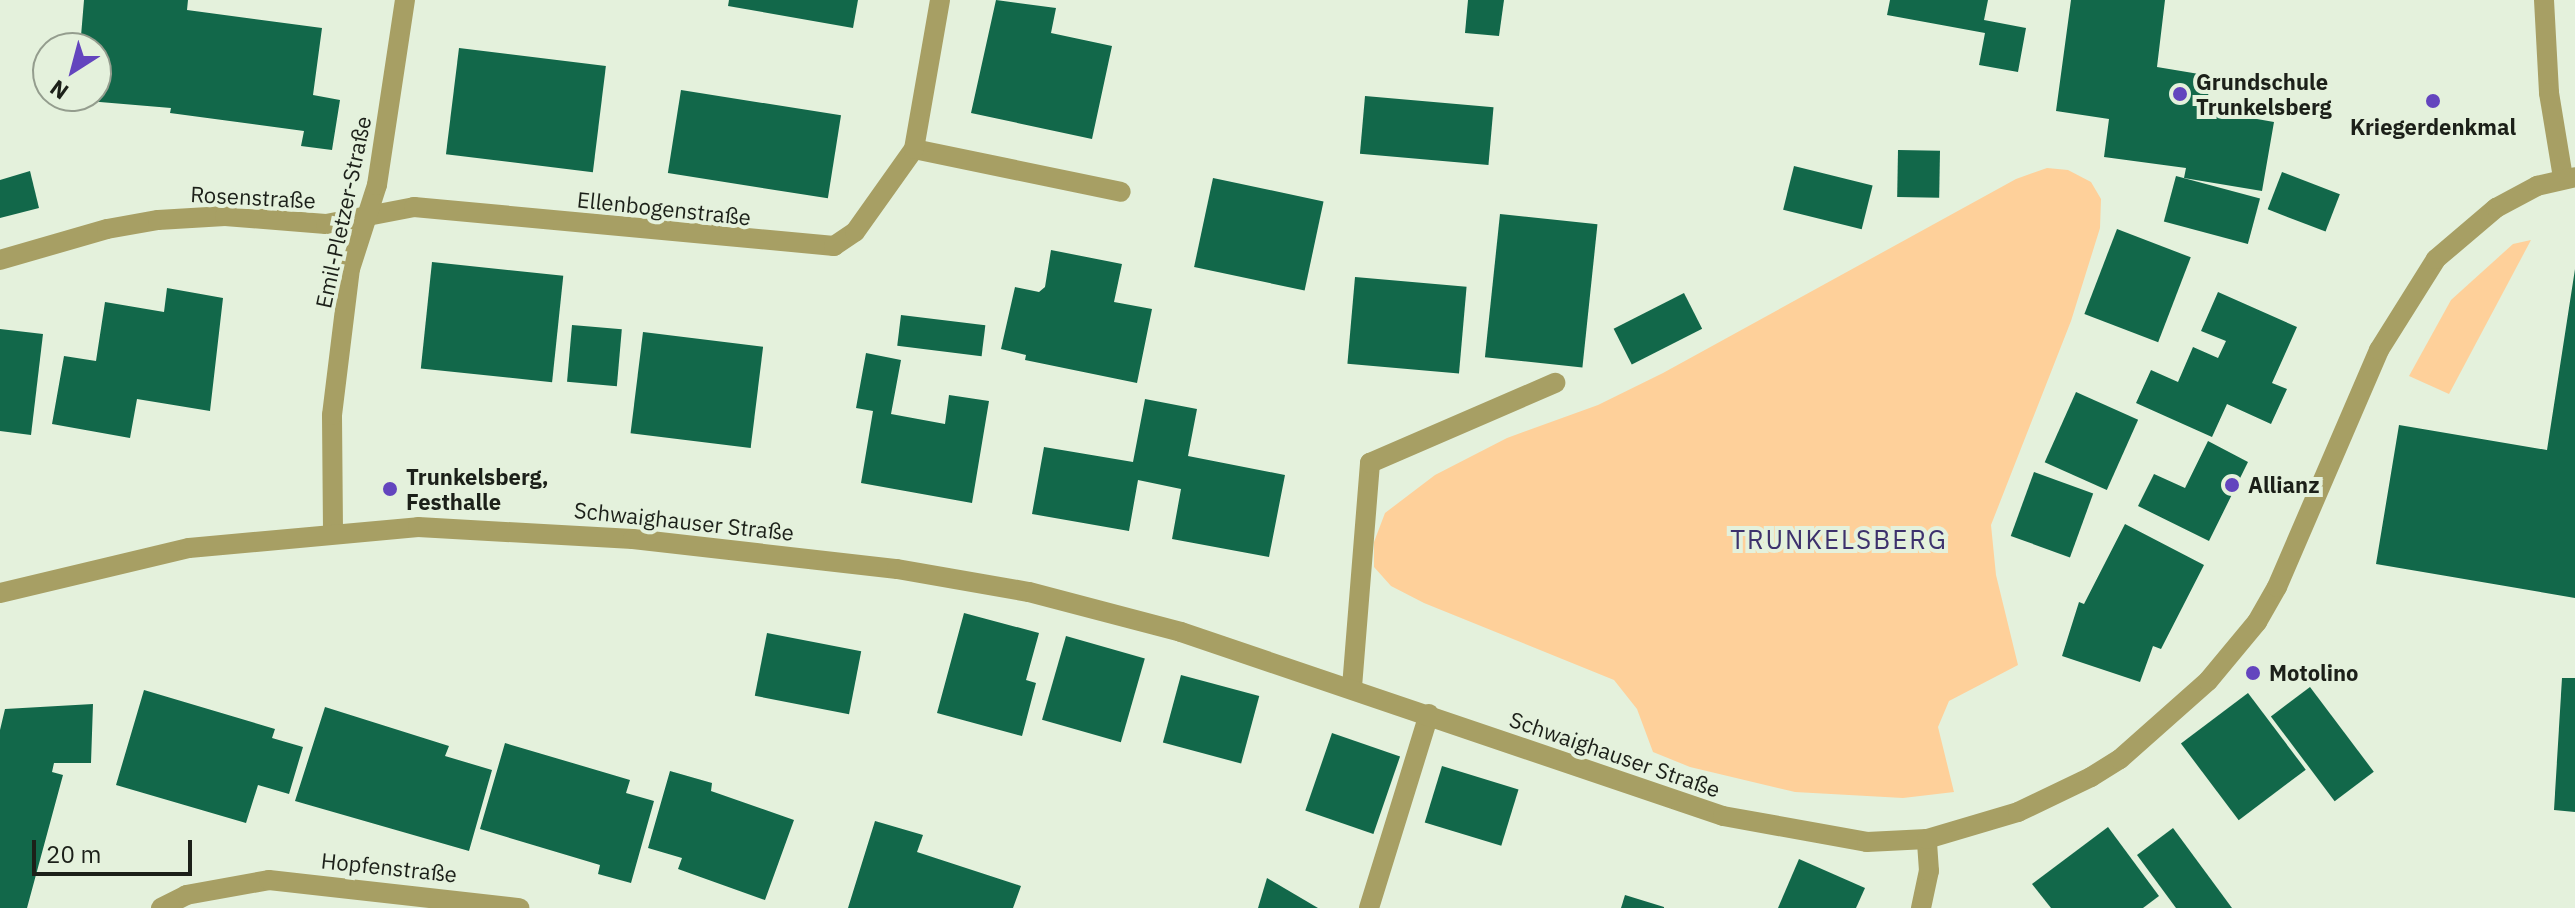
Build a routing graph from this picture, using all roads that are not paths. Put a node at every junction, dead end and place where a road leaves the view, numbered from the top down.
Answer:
1 (405, 0) edge
2 (940, 0) edge
3 (2544, 0) edge
4 (914, 149) junction
5 (2569, 177) edge
6 (1121, 192) dead end
7 (364, 218) junction
8 (0, 260) edge
9 (1555, 383) dead end
10 (333, 531) junction
11 (0, 593) edge
12 (1352, 687) junction
13 (1429, 714) junction
14 (1927, 839) junction
15 (161, 908) edge
16 (519, 908) edge
17 (1369, 908) edge
18 (1921, 908) edge

1 - 7 street, Emil-Pletzer-Straße
2 - 4 street, Ellenbogenstraße
3 - 5 street
4 - 6 street
4 - 7 street, Ellenbogenstraße
5 - 14 street, Schwaighauser Straße
7 - 8 street, Rosenstraße
7 - 10 street, Emil-Pletzer-Straße
9 - 12 street
10 - 11 street, Schwaighauser Straße
10 - 12 street, Schwaighauser Straße
12 - 13 street, Schwaighauser Straße
13 - 14 street, Schwaighauser Straße
13 - 17 street
14 - 18 street
15 - 16 street, Hopfenstraße

